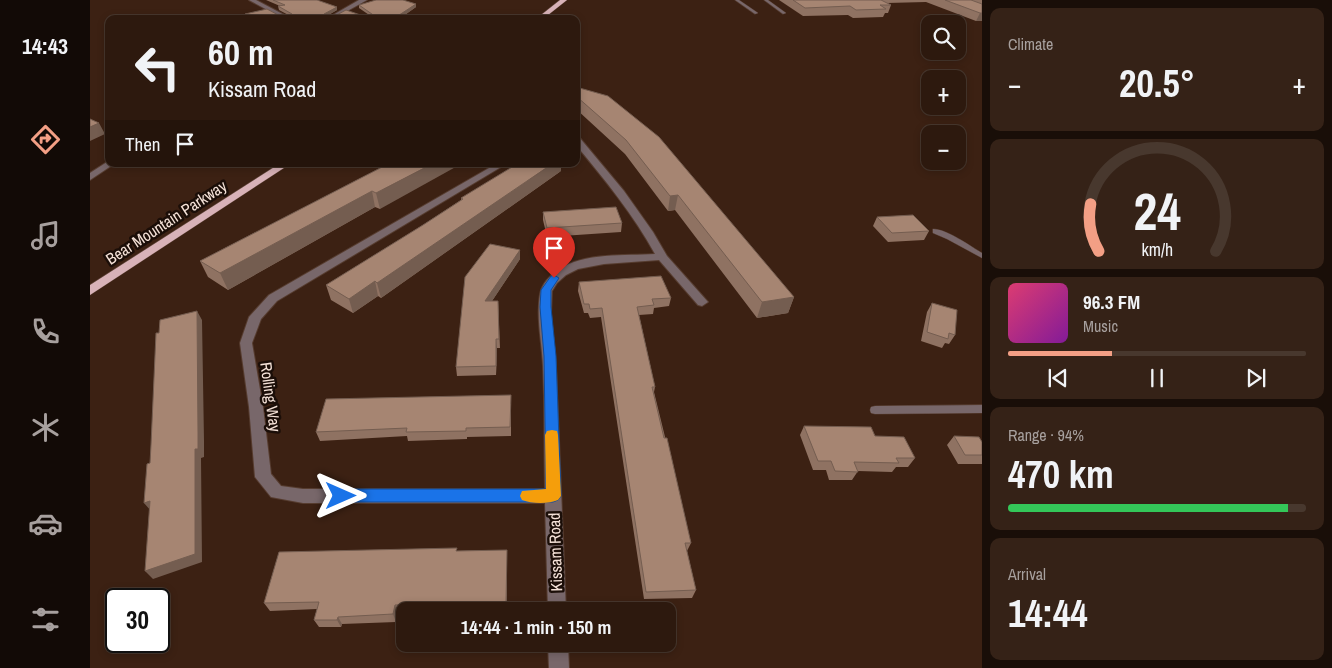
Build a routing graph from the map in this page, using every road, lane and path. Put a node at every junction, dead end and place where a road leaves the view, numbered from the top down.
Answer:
1 (252, 0) edge
2 (364, 0) edge
3 (564, 0) edge
4 (737, 0) edge
5 (766, 0) edge
6 (572, 1) edge
7 (756, 13) dead end
8 (784, 13) dead end
9 (281, 15) edge
10 (336, 15) edge
11 (544, 15) edge
12 (555, 15) edge
13 (580, 143) edge
14 (580, 154) edge
15 (590, 154) junction
16 (105, 167) edge
17 (280, 167) edge
18 (497, 167) edge
19 (92, 174) edge
20 (936, 231) dead end
21 (982, 256) edge
22 (662, 257) junction
23 (90, 291) edge
24 (702, 302) dead end
25 (982, 409) edge
26 (875, 410) dead end
27 (553, 496) junction
28 (557, 602) edge
29 (558, 652) edge
30 (559, 668) edge

1 - 9 street
2 - 10 street
3 - 11 highway
4 - 7 lane
5 - 8 lane
6 - 12 highway
13 - 15 street
14 - 15 street
15 - 22 street
16 - 19 street
17 - 23 highway, Bear Mountain Parkway
18 - 27 street, Rolling Way
20 - 21 lane
22 - 24 street
22 - 27 street, Kissam Road
25 - 26 lane
27 - 28 street, Kissam Road
29 - 30 street

